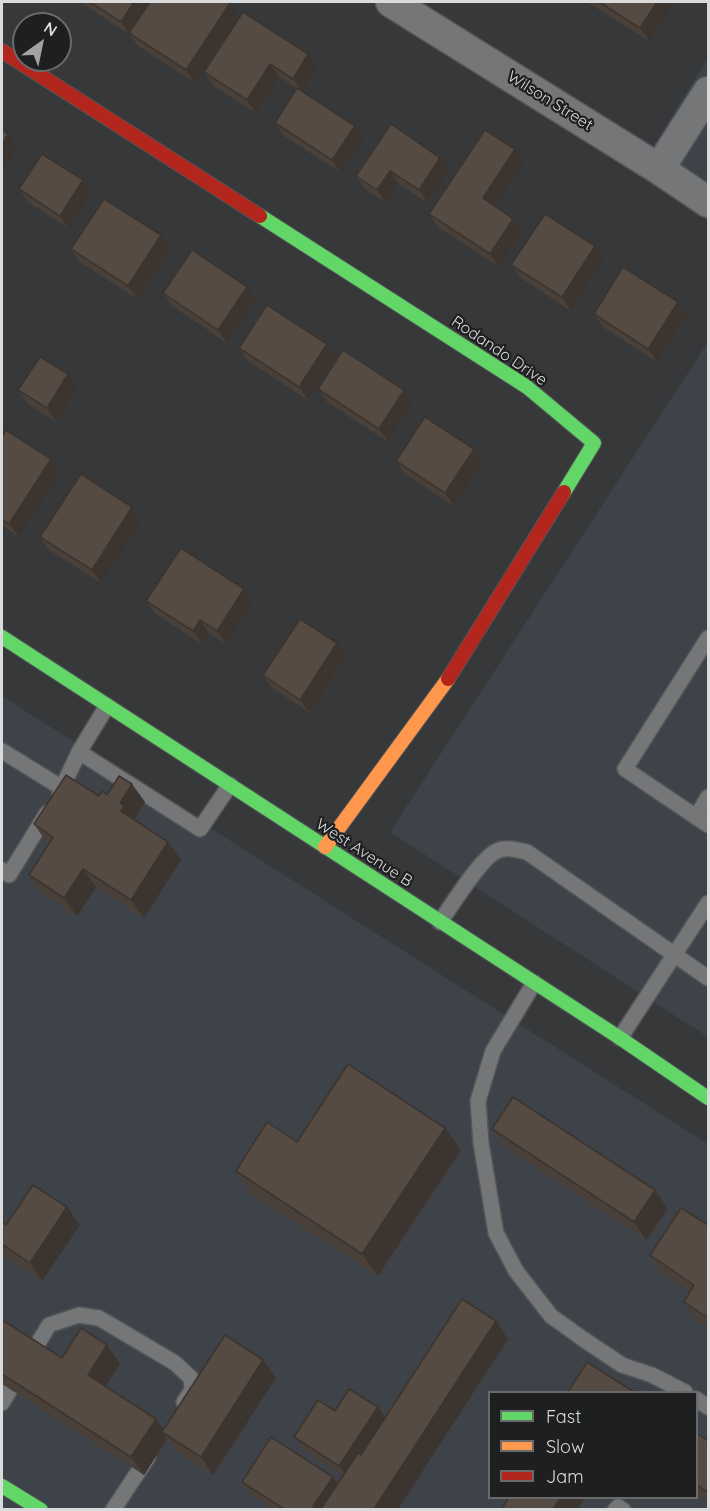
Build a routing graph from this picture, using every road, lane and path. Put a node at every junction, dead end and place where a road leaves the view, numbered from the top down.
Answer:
1 (391, 2) edge
2 (2, 51) edge
3 (708, 92) edge
4 (659, 169) junction
5 (708, 202) edge
6 (2, 637) edge
7 (708, 638) edge
8 (107, 706) junction
9 (2, 751) edge
10 (79, 752) junction
11 (230, 785) junction
12 (62, 788) junction
13 (708, 797) edge
14 (702, 821) edge
15 (325, 848) junction
16 (2, 870) edge
17 (708, 903) edge
18 (440, 922) junction
19 (676, 956) junction
20 (708, 978) edge
21 (534, 983) junction
22 (620, 1038) junction
23 (708, 1098) edge
24 (683, 1391) edge
25 (2, 1403) edge
26 (175, 1416) edge
27 (157, 1443) edge
28 (2, 1486) edge
29 (42, 1509) edge
30 (113, 1509) edge
31 (615, 1509) edge
32 (623, 1509) edge

1 - 4 street, Wilson Street
2 - 15 street, Rodando Drive
3 - 4 street
4 - 5 street, Wilson Street
6 - 8 street, West Avenue B
7 - 14 lane
8 - 10 lane
8 - 11 street, West Avenue B
9 - 12 lane
10 - 11 lane
10 - 12 lane
11 - 15 street, West Avenue B
12 - 16 lane
13 - 14 lane
15 - 18 street, West Avenue B
17 - 19 lane
18 - 19 lane
18 - 21 street, West Avenue B
19 - 20 lane
19 - 22 lane
21 - 22 street, West Avenue B
21 - 24 lane
22 - 23 street, West Avenue B
25 - 26 lane
27 - 30 lane
28 - 29 street
31 - 32 lane

